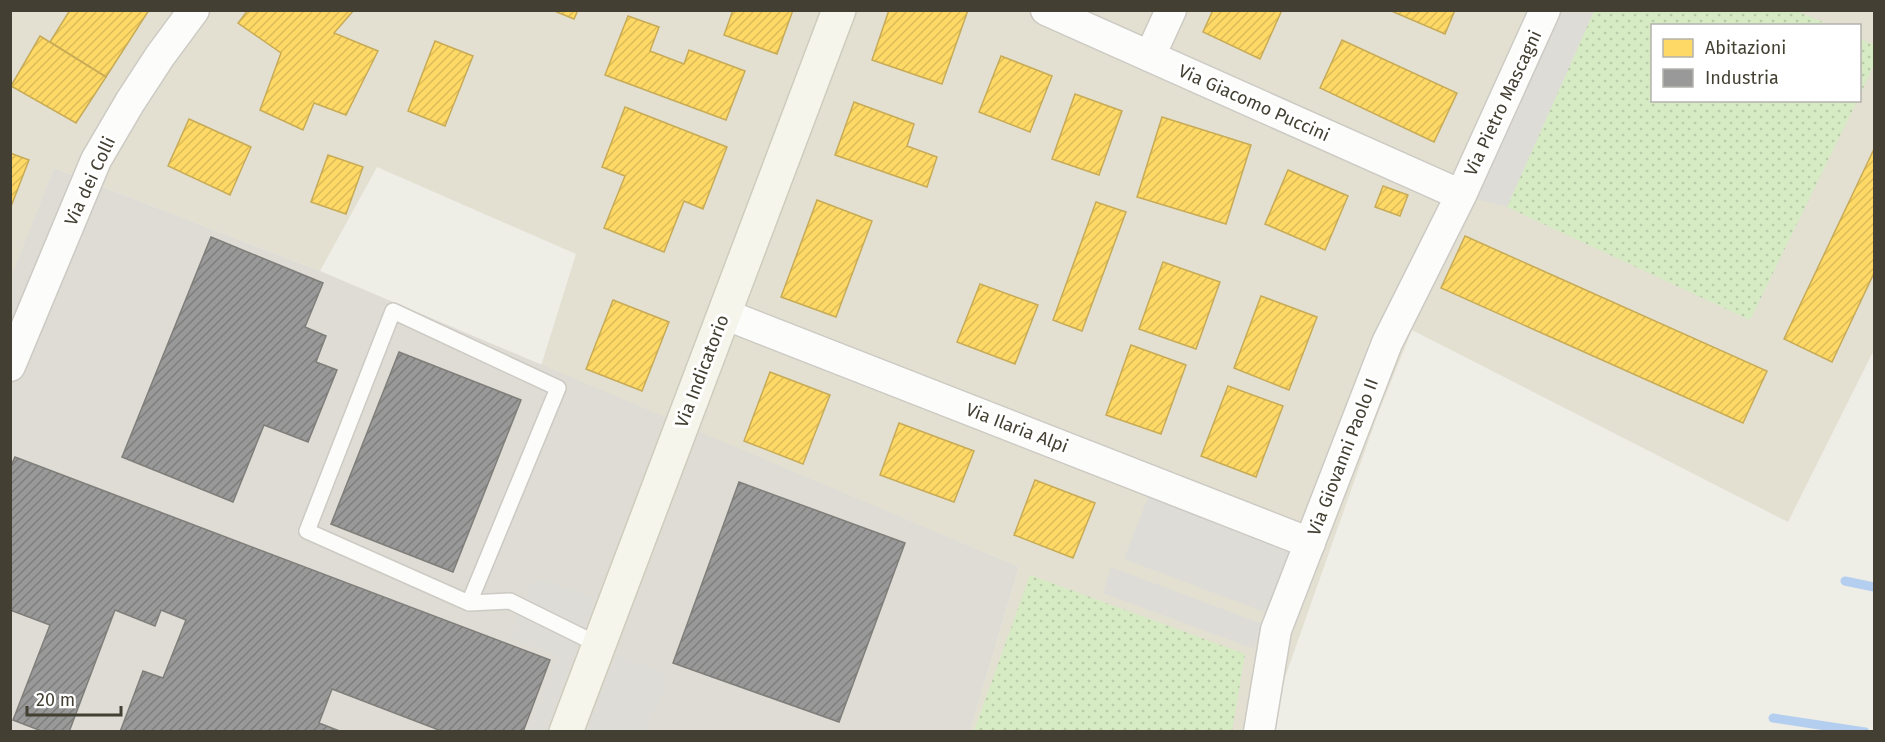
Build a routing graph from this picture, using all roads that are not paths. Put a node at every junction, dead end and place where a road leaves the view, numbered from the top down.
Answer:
1 (194, 10) edge
2 (839, 10) edge
3 (1046, 10) edge
4 (1171, 10) edge
5 (1545, 10) edge
6 (1150, 56) junction
7 (1461, 195) junction
8 (724, 314) junction
9 (10, 366) edge
10 (1310, 543) junction
11 (469, 603) junction
12 (599, 645) junction
13 (566, 732) edge
14 (1259, 732) edge

1 - 9 street, Via dei Colli
2 - 8 street, Via Indicatorio
3 - 6 street, Via Giacomo Puccini
4 - 6 street
5 - 7 street, Via Pietro Mascagni
6 - 7 street, Via Giacomo Puccini
7 - 10 street, Via Giovanni Paolo II
8 - 10 street, Via Ilaria Alpi
8 - 12 street, Via Indicatorio
10 - 14 street, Via Giovanni Paolo II
11 - 11 lane
11 - 12 lane
12 - 13 street, Via Indicatorio

